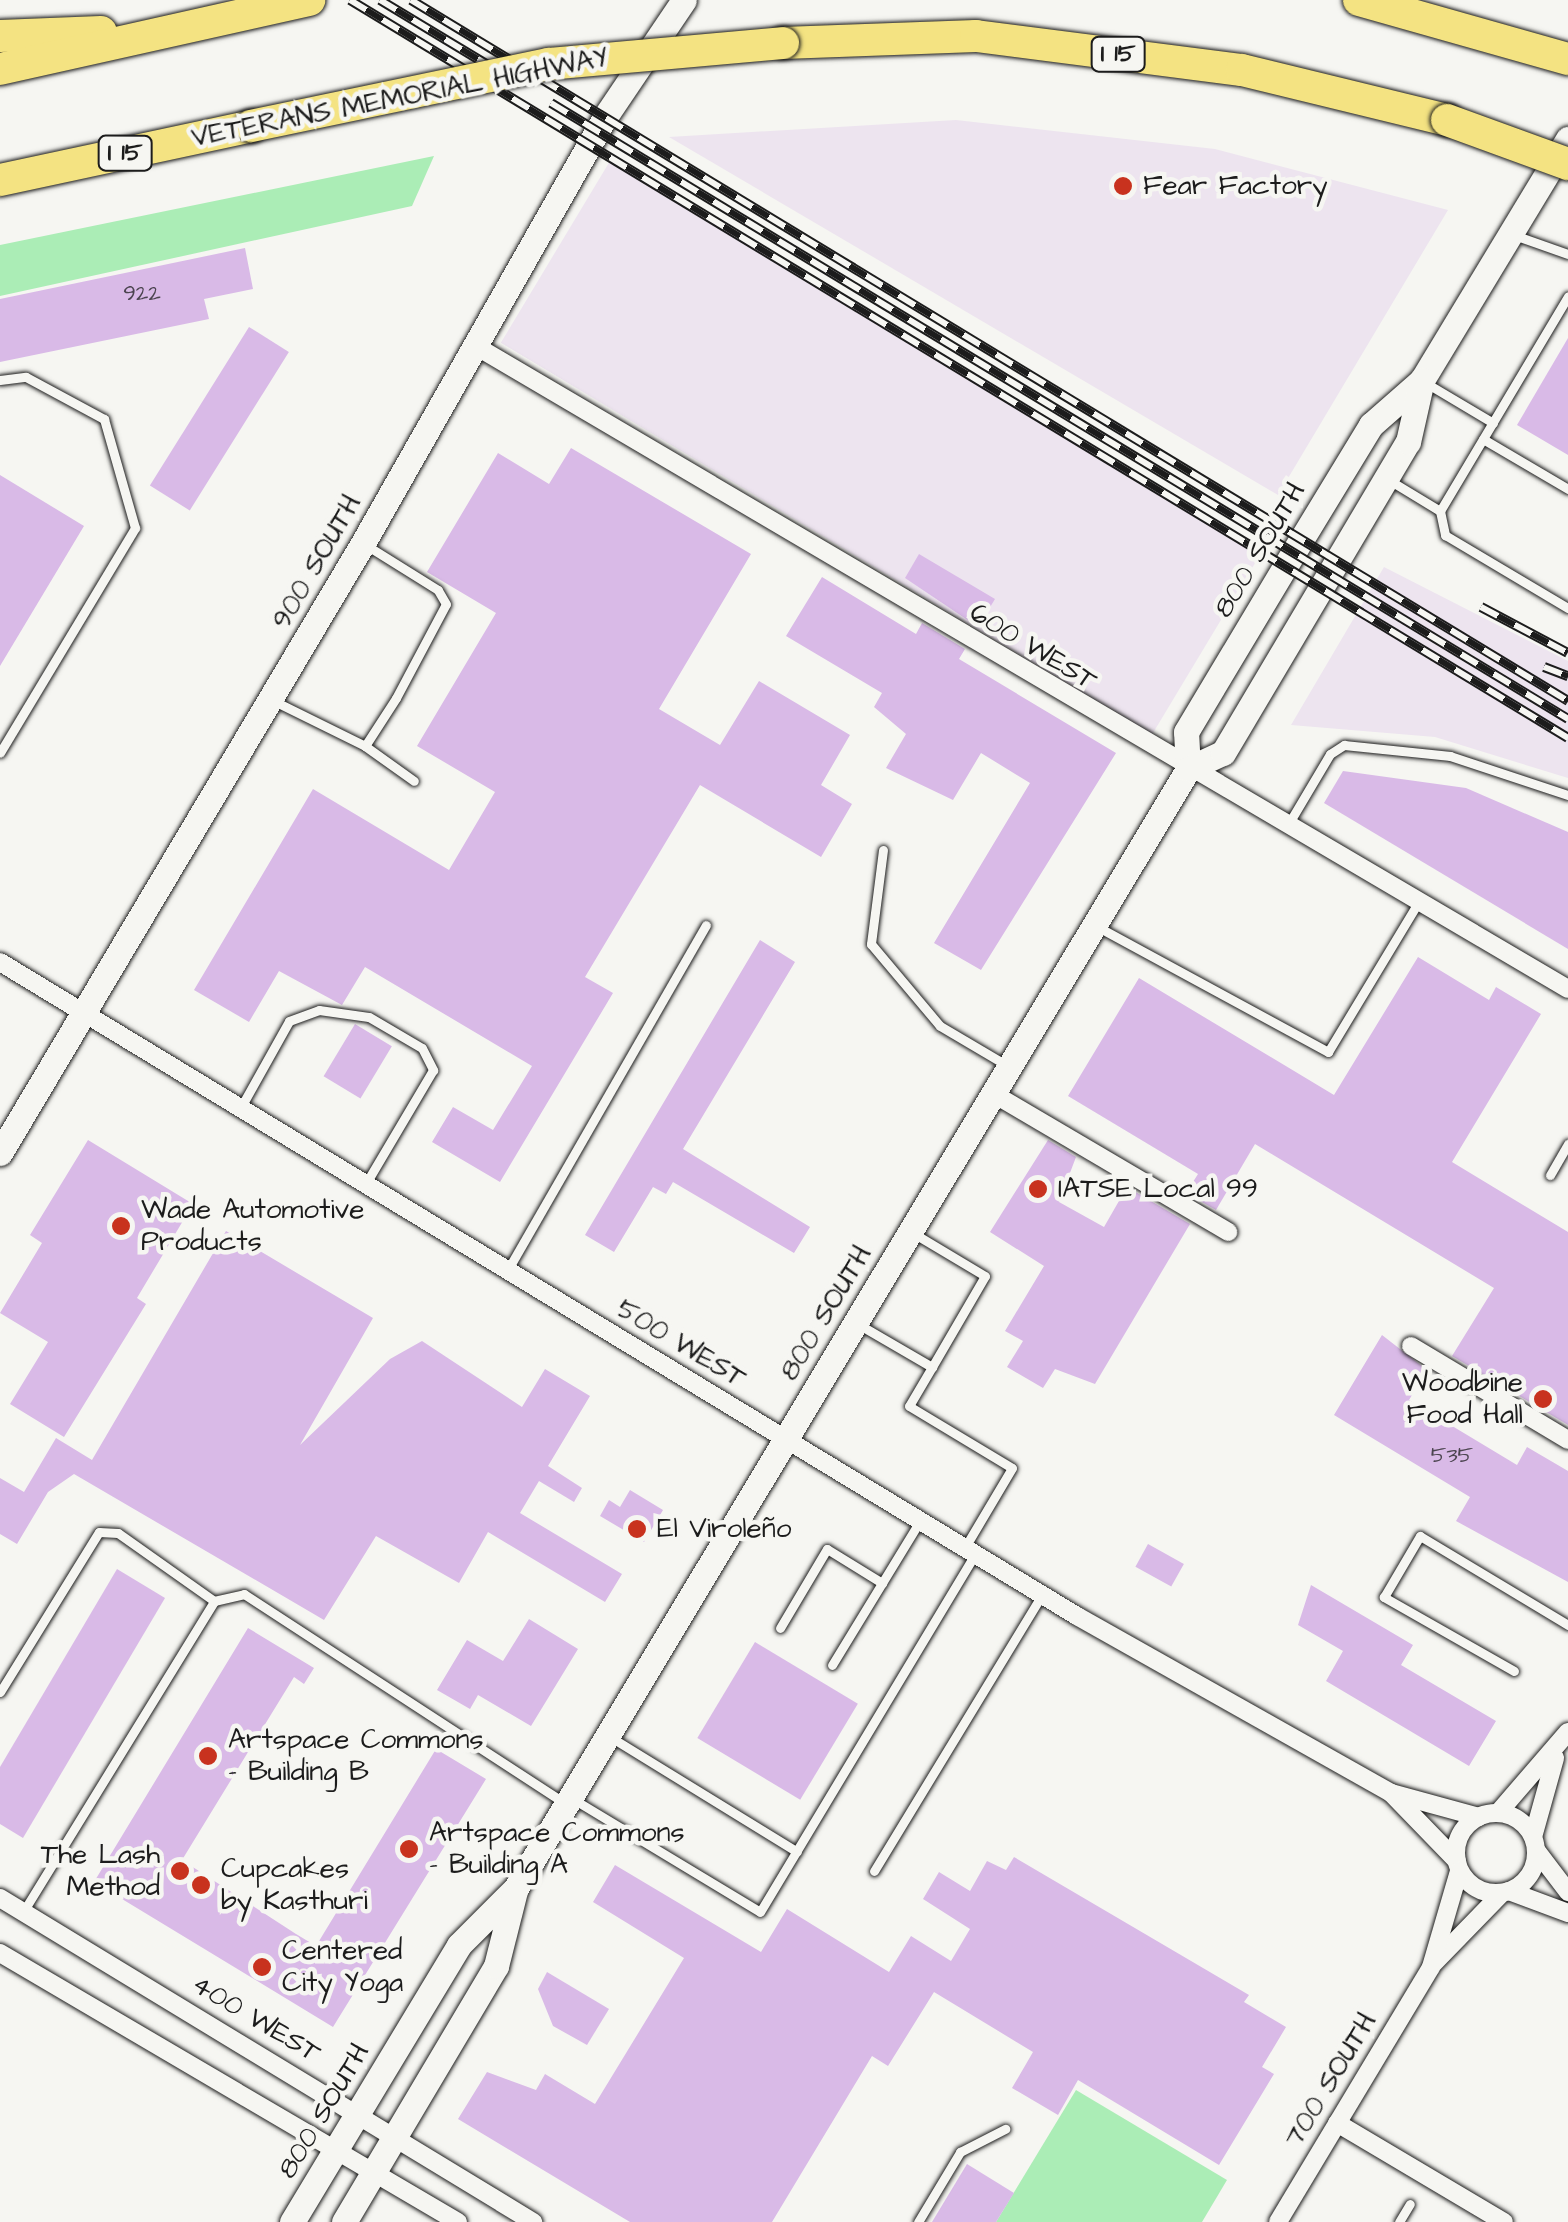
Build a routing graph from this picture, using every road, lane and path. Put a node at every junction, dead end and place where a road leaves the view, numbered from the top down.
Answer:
1 (309, 0) edge
2 (684, 0) edge
3 (1359, 0) edge
4 (190, 28) junction
5 (0, 36) edge
6 (1568, 59) edge
7 (0, 69) edge
8 (1568, 139) edge
9 (1568, 164) edge
10 (0, 180) edge
11 (1512, 234) junction
12 (1568, 254) edge
13 (1568, 296) edge
14 (474, 345) junction
15 (0, 380) edge
16 (1422, 380) junction
17 (1493, 422) junction
18 (1483, 439) junction
19 (1386, 479) junction
20 (1568, 490) edge
21 (1440, 510) junction
22 (363, 544) junction
23 (1568, 608) edge
24 (271, 700) junction
25 (366, 746) junction
26 (0, 753) edge
27 (1188, 769) junction
28 (414, 781) dead end
29 (1568, 795) edge
30 (1289, 823) junction
31 (882, 850) dead end
32 (1419, 900) junction
33 (706, 925) dead end
34 (1095, 926) junction
35 (0, 962) edge
36 (1568, 990) edge
37 (84, 1013) junction
38 (1010, 1067) junction
39 (994, 1094) junction
40 (241, 1107) junction
41 (1568, 1144) edge
42 (0, 1154) edge
43 (1550, 1175) dead end
44 (365, 1185) junction
45 (911, 1232) junction
46 (1228, 1232) dead end
47 (507, 1271) junction
48 (855, 1323) junction
49 (1411, 1346) dead end
50 (932, 1367) junction
51 (785, 1439) junction
52 (1568, 1440) edge
53 (920, 1520) junction
54 (970, 1550) junction
55 (882, 1583) junction
56 (1042, 1594) junction
57 (214, 1601) junction
58 (1568, 1625) edge
59 (780, 1628) dead end
60 (832, 1665) dead end
61 (1514, 1671) dead end
62 (0, 1692) edge
63 (1568, 1732) edge
64 (608, 1735) junction
65 (1556, 1752) junction
66 (1391, 1793) junction
67 (568, 1801) junction
68 (1488, 1815) junction
69 (1535, 1844) junction
70 (796, 1852) junction
71 (1458, 1866) junction
72 (874, 1872) dead end
73 (516, 1888) junction
74 (1506, 1892) junction
75 (1568, 1892) edge
76 (0, 1898) edge
77 (23, 1912) junction
78 (1568, 1913) edge
79 (0, 1953) edge
80 (1430, 1967) junction
81 (358, 2112) junction
82 (1337, 2123) junction
83 (1005, 2129) dead end
84 (396, 2136) junction
85 (335, 2150) junction
86 (373, 2173) junction
87 (1410, 2204) dead end
88 (292, 2222) edge
89 (344, 2222) edge
90 (458, 2222) edge
91 (534, 2222) edge
92 (918, 2222) edge
93 (1278, 2222) edge
94 (1399, 2222) edge
95 (1504, 2222) edge

1 - 4 highway
2 - 14 street, 900 SOUTH
3 - 6 highway
4 - 5 highway
4 - 7 highway
8 - 11 street, 800 SOUTH
9 - 10 highway, VETERANS MEMORIAL HIGHWAY / I 15, bridge
11 - 12 lane
11 - 16 street, 800 SOUTH
13 - 17 lane
14 - 22 street, 900 SOUTH
14 - 27 street, 600 WEST
15 - 26 lane
16 - 17 lane
16 - 19 street, 800 SOUTH
16 - 27 street, 800 SOUTH
17 - 18 lane
18 - 20 lane
18 - 21 lane
19 - 21 lane
19 - 27 street, 800 SOUTH
21 - 23 lane
22 - 24 street, 900 SOUTH
22 - 25 lane
24 - 25 lane
24 - 37 street, 900 SOUTH
25 - 28 lane
27 - 30 street, 600 WEST
27 - 34 street, 800 SOUTH
29 - 30 lane
30 - 32 street, 600 WEST
31 - 38 lane
32 - 34 lane
32 - 36 street, 600 WEST
33 - 47 lane
34 - 38 street, 800 SOUTH
35 - 37 street, 500 WEST
37 - 40 street, 500 WEST
37 - 42 street, 900 SOUTH
38 - 39 street, 800 SOUTH
39 - 45 street, 800 SOUTH
39 - 46 street
40 - 44 street, 500 WEST
40 - 44 lane
41 - 43 lane
44 - 47 street, 500 WEST
45 - 48 street, 800 SOUTH
45 - 50 lane
47 - 51 street, 500 WEST
48 - 50 lane
48 - 51 street, 800 SOUTH
49 - 52 street
50 - 54 lane
51 - 53 street, 500 WEST
51 - 64 street, 800 SOUTH
53 - 54 street, 500 WEST
53 - 55 lane
54 - 56 street, 500 WEST
54 - 70 lane
55 - 59 lane
55 - 60 lane
56 - 66 street, 500 WEST
56 - 72 lane
57 - 62 lane
57 - 67 lane
57 - 77 lane
58 - 61 lane
63 - 65 street
64 - 67 street, 800 SOUTH
64 - 70 lane
65 - 68 street
65 - 69 street
66 - 68 street, 500 WEST
66 - 71 street, 500 WEST
67 - 70 lane
67 - 73 street, 800 SOUTH
68 - 69 street
68 - 71 street
69 - 74 street
69 - 75 street
71 - 74 street
71 - 80 street, 700 SOUTH
73 - 81 street, 800 SOUTH
73 - 84 street, 800 SOUTH
74 - 78 street
74 - 80 street, 700 SOUTH
76 - 77 street, 400 WEST
77 - 81 street, 400 WEST
79 - 85 street
80 - 82 street, 700 SOUTH
81 - 84 street, 400 WEST
81 - 85 street, 800 SOUTH
82 - 93 street, 700 SOUTH
82 - 95 street
83 - 92 lane
84 - 86 street, 800 SOUTH
84 - 91 street, 400 WEST
85 - 86 street
85 - 88 street, 800 SOUTH
86 - 89 street, 800 SOUTH
86 - 90 street
87 - 94 lane

